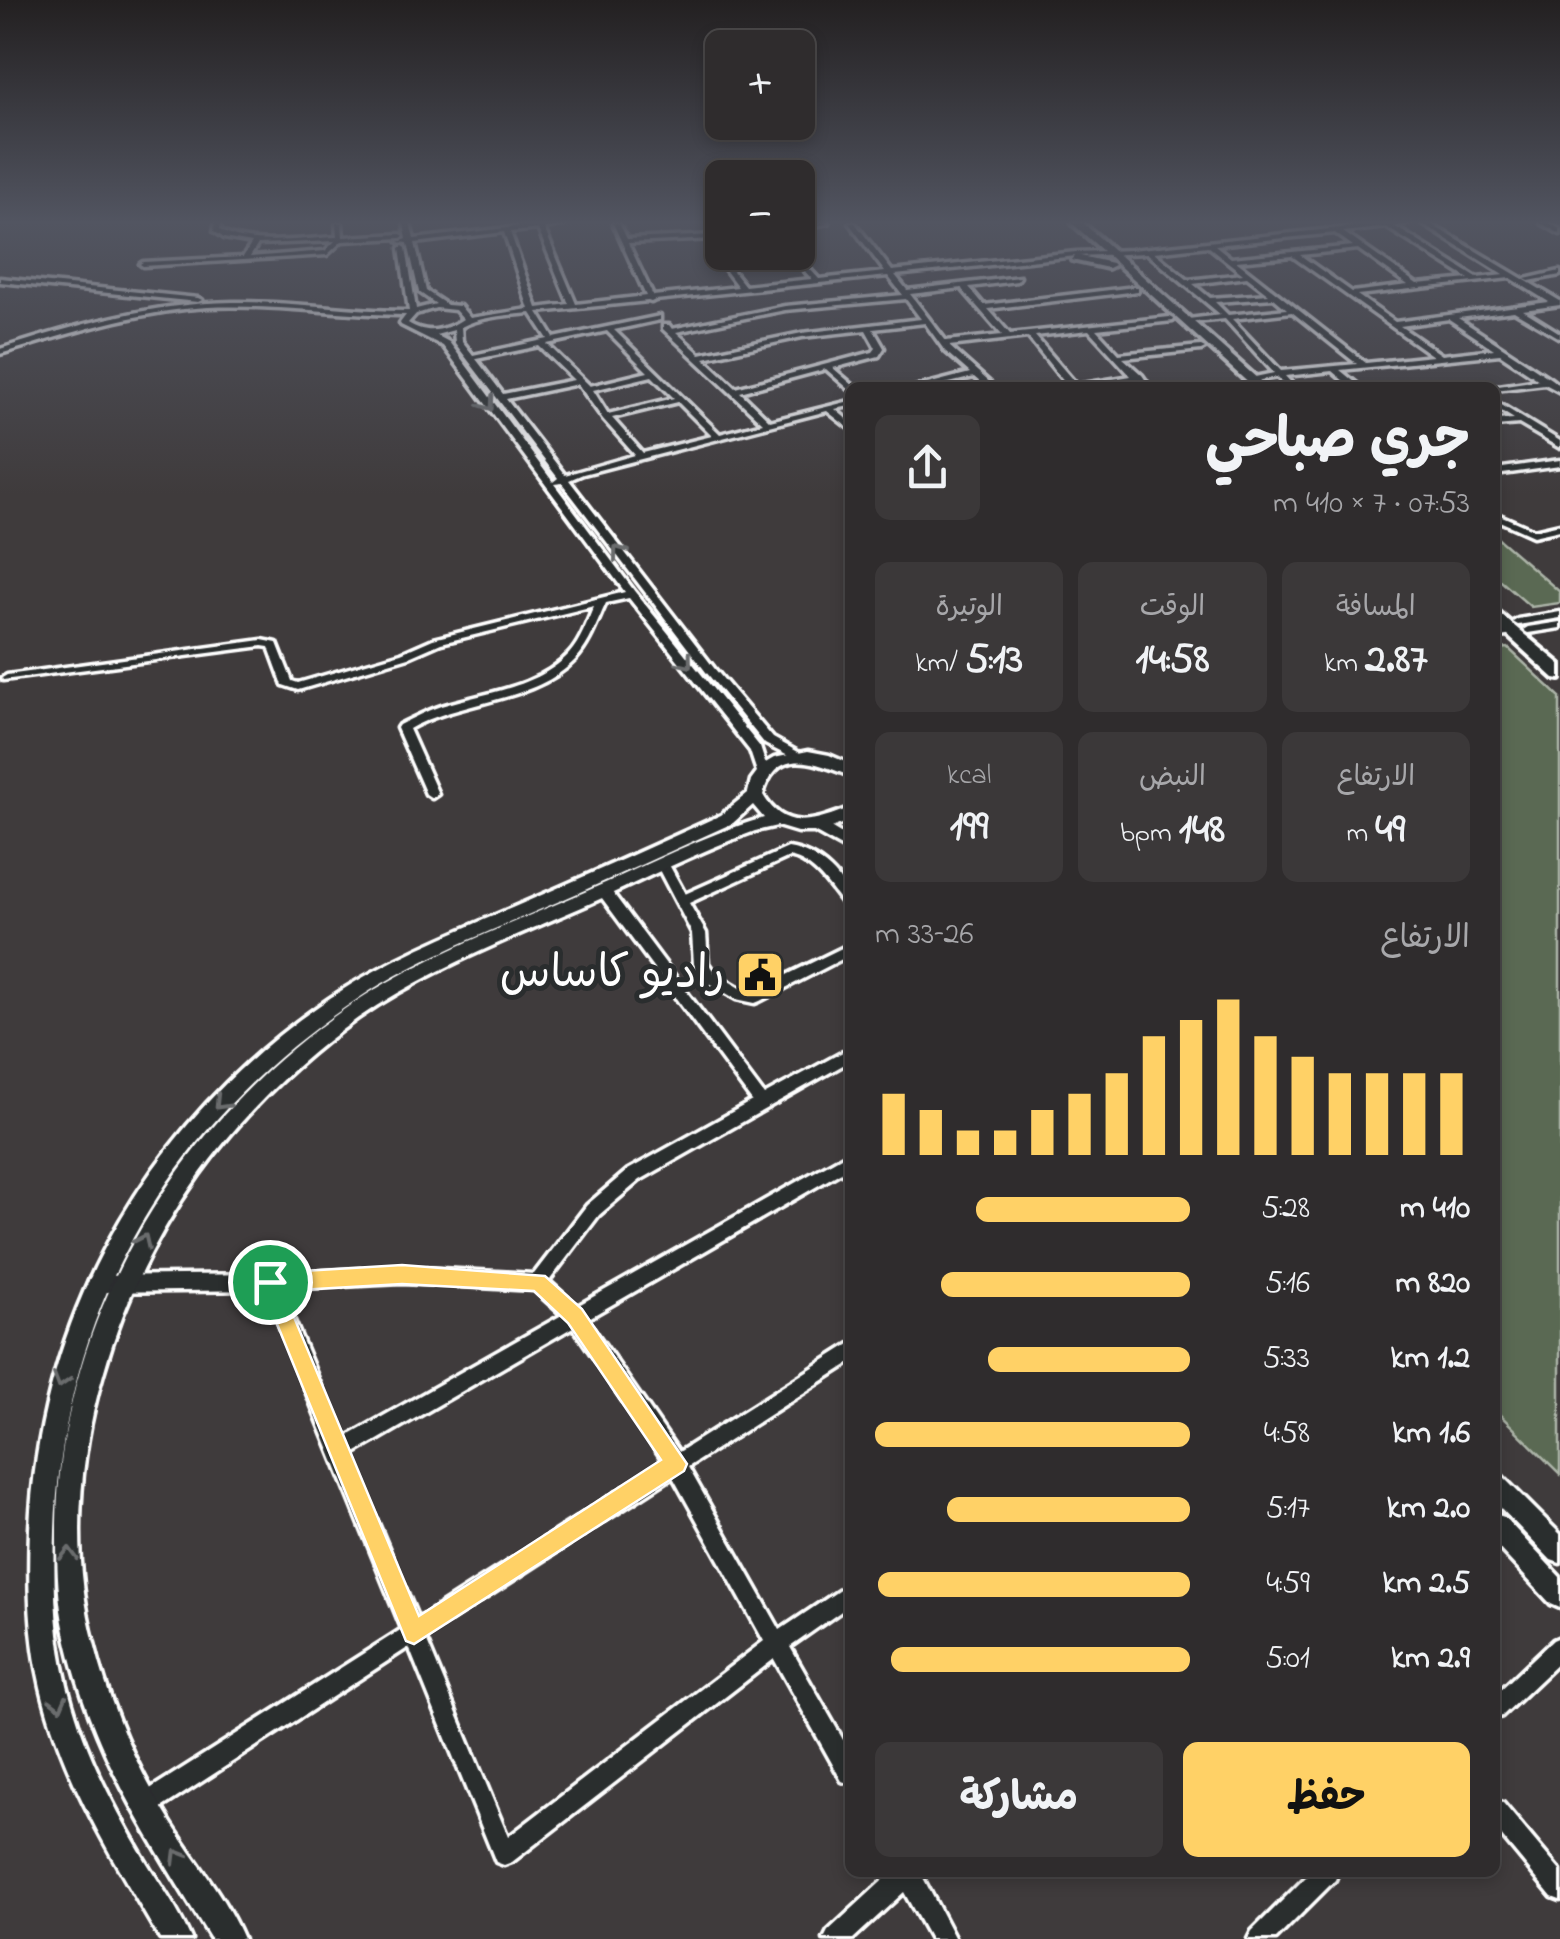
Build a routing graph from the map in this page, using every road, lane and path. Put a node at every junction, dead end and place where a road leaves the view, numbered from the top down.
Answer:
1 (158, 313) edge
2 (345, 313) edge
3 (411, 313) edge
4 (456, 313) edge
5 (503, 313) edge
6 (536, 313) edge
7 (651, 313) edge
8 (788, 313) edge
9 (920, 313) edge
10 (989, 313) edge
11 (1163, 313) edge
12 (1177, 313) edge
13 (1222, 313) edge
14 (1260, 313) edge
15 (1298, 313) edge
16 (1379, 313) edge
17 (1476, 313) edge
18 (1525, 313) edge
19 (751, 314) edge
20 (1226, 317) junction
21 (1450, 317) junction
22 (656, 318) junction
23 (1170, 319) junction
24 (463, 320) junction
25 (926, 321) junction
26 (1188, 322) junction
27 (404, 323) junction
28 (1394, 324) junction
29 (868, 327) junction
30 (608, 328) junction
31 (1092, 328) junction
32 (671, 331) junction
33 (425, 332) junction
34 (802, 335) junction
35 (1030, 335) junction
36 (1560, 336) edge
37 (1008, 337) junction
38 (552, 340) junction
39 (541, 343) junction
40 (944, 344) junction
41 (1201, 348) junction
42 (1502, 351) junction
43 (0, 352) edge
44 (1118, 356) junction
45 (698, 357) junction
46 (471, 358) junction
47 (1441, 358) junction
48 (1365, 366) junction
49 (828, 367) junction
50 (1335, 370) junction
51 (653, 373) junction
52 (975, 374) junction
53 (1279, 374) junction
54 (1139, 378) junction
55 (941, 382) edge
56 (985, 382) edge
57 (1070, 382) edge
58 (1110, 382) edge
59 (1143, 382) edge
60 (1249, 382) edge
61 (1250, 382) edge
62 (1260, 382) edge
63 (1286, 382) edge
64 (1350, 382) edge
65 (1548, 382) junction
66 (845, 383) edge
67 (584, 385) junction
68 (1500, 387) edge
69 (1560, 390) edge
70 (734, 391) junction
71 (502, 397) junction
72 (680, 399) junction
73 (845, 404) edge
74 (1500, 406) edge
75 (828, 408) junction
76 (606, 417) junction
77 (1522, 421) junction
78 (767, 422) junction
79 (845, 422) edge
80 (1500, 423) edge
81 (717, 436) junction
82 (1560, 446) edge
83 (642, 456) junction
84 (1560, 460) edge
85 (1500, 468) edge
86 (564, 480) junction
87 (549, 485) junction
88 (1500, 518) edge
89 (1560, 527) edge
90 (630, 594) junction
91 (602, 601) junction
92 (1560, 615) edge
93 (1560, 625) edge
94 (1507, 626) edge
95 (1560, 659) edge
96 (1560, 674) edge
97 (8, 678) dead end
98 (796, 756) junction
99 (845, 767) edge
100 (762, 772) junction
101 (432, 794) dead end
102 (755, 795) junction
103 (845, 816) edge
104 (778, 820) junction
105 (818, 826) junction
106 (845, 843) edge
107 (662, 864) junction
108 (604, 890) junction
109 (845, 898) edge
110 (681, 901) junction
111 (845, 952) edge
112 (420, 965) junction
113 (845, 1057) edge
114 (761, 1102) junction
115 (845, 1161) edge
116 (270, 1282) junction
117 (538, 1282) junction
118 (96, 1284) junction
119 (122, 1285) junction
120 (575, 1316) junction
121 (845, 1356) edge
122 (338, 1452) junction
123 (676, 1464) junction
124 (1500, 1490) edge
125 (1500, 1531) edge
126 (1560, 1551) edge
127 (1560, 1595) edge
128 (845, 1596) edge
129 (414, 1632) junction
130 (777, 1644) junction
131 (1560, 1647) edge
132 (1500, 1704) edge
133 (845, 1764) edge
134 (147, 1804) junction
135 (1500, 1817) edge
136 (903, 1877) edge
137 (909, 1877) edge
138 (1322, 1877) edge
139 (1560, 1889) edge
140 (176, 1939) edge
141 (228, 1939) edge
142 (836, 1939) edge
143 (943, 1939) edge
144 (1260, 1939) edge

1 - 43 street
2 - 27 street
3 - 27 street
4 - 24 street
5 - 24 street
6 - 38 street
7 - 22 street
8 - 34 street
9 - 25 street
10 - 37 street
11 - 23 highway
12 - 26 highway
13 - 20 street
14 - 20 street
15 - 48 street
16 - 28 street
17 - 21 street
18 - 36 street
19 - 32 street
20 - 26 street
20 - 53 street
21 - 28 street
21 - 42 street
22 - 30 street
22 - 32 street
23 - 31 street
23 - 41 highway
24 - 33 street
24 - 46 street
25 - 29 street
25 - 40 street
26 - 61 highway
27 - 33 street
28 - 47 street
29 - 34 street
29 - 49 street
30 - 38 street
30 - 51 street
31 - 35 street
31 - 44 street
32 - 45 street
33 -> 87 street
34 - 45 street
35 - 37 street
35 - 57 street
37 - 40 street
38 - 39 street
39 - 46 street
39 - 67 street
40 - 52 street
41 - 44 street
41 - 60 highway
42 - 47 street
42 - 65 street
44 - 54 street
45 - 70 street
46 - 71 street
47 - 48 street
48 - 50 street
49 - 66 street
49 - 70 street
50 - 53 street
50 - 64 street
51 - 67 street
51 - 72 street
52 - 55 street
52 - 56 street
53 - 62 street
53 - 63 street
54 - 58 street
54 - 59 street
65 - 68 street
65 - 69 street
67 - 71 street
67 - 76 street
70 - 78 street
71 - 86 street
72 - 76 street
72 - 81 street
73 - 75 street
74 - 77 street
75 - 78 street
75 - 79 street
76 - 83 street
77 - 80 street
77 - 82 street
78 - 81 street
81 - 83 street
83 - 86 street
84 - 85 street
86 - 87 street
98 -> 86 street
87 - 90 street
88 - 89 street
90 - 91 street
90 -> 100 street
91 - 97 street
91 - 101 street
92 - 94 street
93 - 94 street
94 - 95 highway
94 - 96 highway
98 - 99 street
98 - 100 street
100 - 102 street
102 - 104 street
102 - 112 street
103 - 105 street
104 - 105 street
104 - 107 street
105 - 106 street
107 - 108 street
107 - 110 street
108 - 112 street
108 - 114 street
109 - 110 street
110 - 111 street
112 -> 118 street
119 -> 112 street
113 - 114 street
114 - 117 street
115 - 120 street
116 - 117 street
116 - 119 street
116 - 122 street
117 - 120 street
118 - 119 street
118 -> 140 street
134 -> 119 street
120 - 122 street
120 - 123 street
121 - 123 street
122 - 129 street
123 - 129 street
123 - 130 street
124 - 126 street
125 - 127 street
128 - 130 street
129 - 130 street
129 - 134 street
130 - 133 street
131 - 132 street
141 -> 134 street
135 - 139 street
136 - 142 street
137 - 143 street
138 - 144 street

